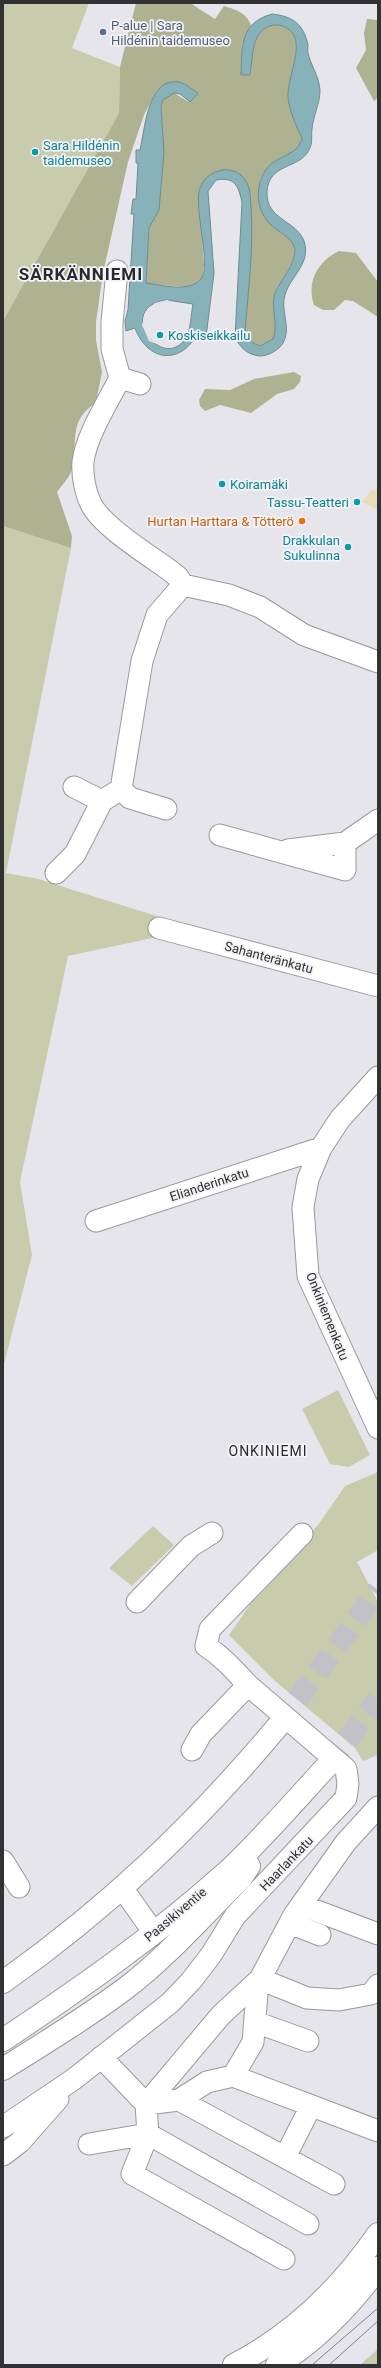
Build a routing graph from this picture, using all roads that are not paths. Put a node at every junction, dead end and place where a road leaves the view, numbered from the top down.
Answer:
1 (117, 272) dead end
2 (120, 378) junction
3 (140, 384) dead end
4 (183, 585) junction
5 (378, 662) edge
6 (74, 787) dead end
7 (121, 789) junction
8 (102, 801) junction
9 (166, 809) dead end
10 (378, 820) edge
11 (220, 835) dead end
12 (56, 874) dead end
13 (159, 928) dead end
14 (378, 986) edge
15 (378, 1077) edge
16 (321, 1148) junction
17 (96, 1221) dead end
18 (378, 1428) edge
19 (212, 1533) dead end
20 (302, 1534) dead end
21 (136, 1602) dead end
22 (248, 1685) junction
23 (278, 1726) tunnel mouth
24 (192, 1750) dead end
25 (328, 1766) tunnel mouth
26 (290, 1806) junction
27 (378, 1807) edge
28 (3, 1861) edge
29 (19, 1887) dead end
30 (122, 1889) junction
31 (302, 1905) junction
32 (290, 1924) junction
33 (154, 1933) junction
34 (378, 1934) edge
35 (320, 1936) dead end
36 (260, 1980) junction
37 (3, 1982) edge
38 (378, 1985) edge
39 (255, 2022) junction
40 (3, 2040) edge
41 (308, 2041) dead end
42 (102, 2057) junction
43 (3, 2068) edge
44 (234, 2076) junction
45 (74, 2079) junction
46 (179, 2100) junction
47 (146, 2104) junction
48 (311, 2106) junction
49 (3, 2127) edge
50 (378, 2131) edge
51 (148, 2134) junction
52 (89, 2144) dead end
53 (3, 2155) edge
54 (285, 2158) junction
55 (334, 2184) dead end
56 (308, 2224) dead end
57 (378, 2234) edge
58 (284, 2259) dead end
59 (378, 2268) edge
60 (234, 2365) edge
61 (277, 2365) edge

1 - 2 street
2 - 3 street
2 - 4 street
4 - 5 street
4 - 7 street
6 - 8 street
7 - 8 street
7 - 9 street
8 - 12 street
10 - 11 street
13 - 14 street, Sahanteränkatu
15 - 16 street, Onkiniemenkatu
16 - 17 street, Elianderinkatu
16 - 18 street, Onkiniemenkatu
19 - 21 street
20 - 22 street, Haarlankatu
22 - 24 street
22 - 42 street, Haarlankatu
23 - 30 main road
25 - 26 main road, Paasikiventie
26 - 33 main road, Paasikiventie
26 - 43 main road
27 - 31 street
28 - 29 street
30 - 33 street
30 - 37 main road
31 - 32 street
31 - 34 street
32 - 35 street
32 - 36 street
33 - 40 main road, Paasikiventie
36 - 38 street
36 - 39 street
36 - 47 street
39 - 41 street
39 - 44 street
42 - 45 street, Haarlankatu
42 - 47 street
44 - 46 street
44 - 48 street
45 - 49 street, Haarlankatu
45 - 53 street, Haarlankatu
46 - 47 street
46 - 54 street
47 - 51 street
48 - 50 street
48 - 54 street
51 - 52 street
51 - 56 street
51 - 58 street
54 - 55 street
57 - 60 main road
59 - 61 main road

